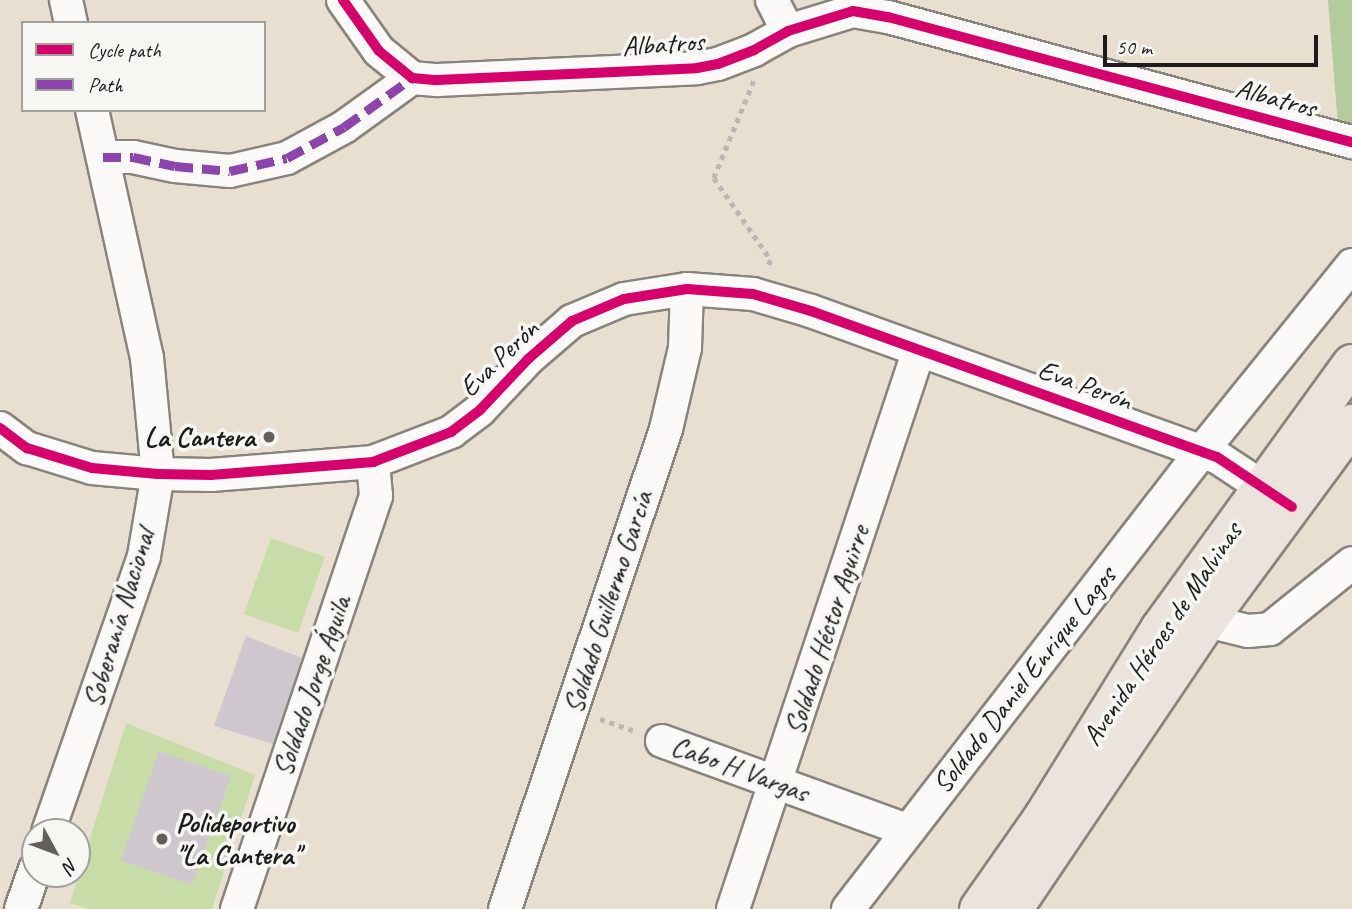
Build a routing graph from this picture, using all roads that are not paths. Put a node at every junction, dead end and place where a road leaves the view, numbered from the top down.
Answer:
1 (66, 0) edge
2 (343, 0) edge
3 (772, 0) edge
4 (830, 9) edge
5 (71, 21) edge
6 (788, 31) junction
7 (412, 78) junction
8 (92, 112) edge
9 (1352, 142) edge
10 (103, 157) junction
11 (1352, 265) edge
12 (687, 289) junction
13 (919, 350) junction
14 (1352, 364) edge
15 (1352, 424) edge
16 (1, 432) edge
17 (1202, 452) junction
18 (373, 462) junction
19 (158, 474) junction
20 (1277, 496) junction
21 (1352, 563) edge
22 (1208, 621) junction
23 (662, 741) road end
24 (777, 783) junction
25 (53, 818) edge
26 (907, 830) junction
27 (28, 888) edge
28 (21, 909) edge
29 (237, 909) edge
30 (505, 909) edge
31 (733, 909) edge
32 (848, 909) edge
33 (979, 909) edge
34 (1013, 909) edge

1 - 5 street
2 - 7 street
3 - 6 street
4 - 6 street, Albatros
4 - 9 street, Albatros
6 - 7 street, Albatros
7 - 10 street
8 - 10 street, Soberanía Nacional
10 - 19 street, Soberanía Nacional
11 - 17 street, Soldado Daniel Enrique Lagos
12 - 13 street, Eva Perón
12 - 18 street, Eva Perón
12 - 30 street, Soldado Guillermo García
13 - 17 street, Eva Perón
13 - 24 street, Soldado Héctor Aguirre
14 - 20 highway, Avenida Héroes de Malvinas
15 - 20 highway, Avenida Héroes de Malvinas
16 - 19 street, Eva Perón
17 - 20 street, Eva Perón
17 - 26 street, Soldado Daniel Enrique Lagos
18 - 19 street, Eva Perón
18 - 29 street, Soldado Jorge Águila
19 - 25 street, Soberanía Nacional
20 - 22 highway, Avenida Héroes de Malvinas
20 - 33 highway, Avenida Héroes de Malvinas
21 - 22 street
22 - 34 highway, Avenida Héroes de Malvinas
23 - 24 street, Cabo H Vargas
24 - 26 street, Cabo H Vargas
24 - 31 street, Soldado Héctor Aguirre
26 - 32 street, Soldado Daniel Enrique Lagos
27 - 28 street

